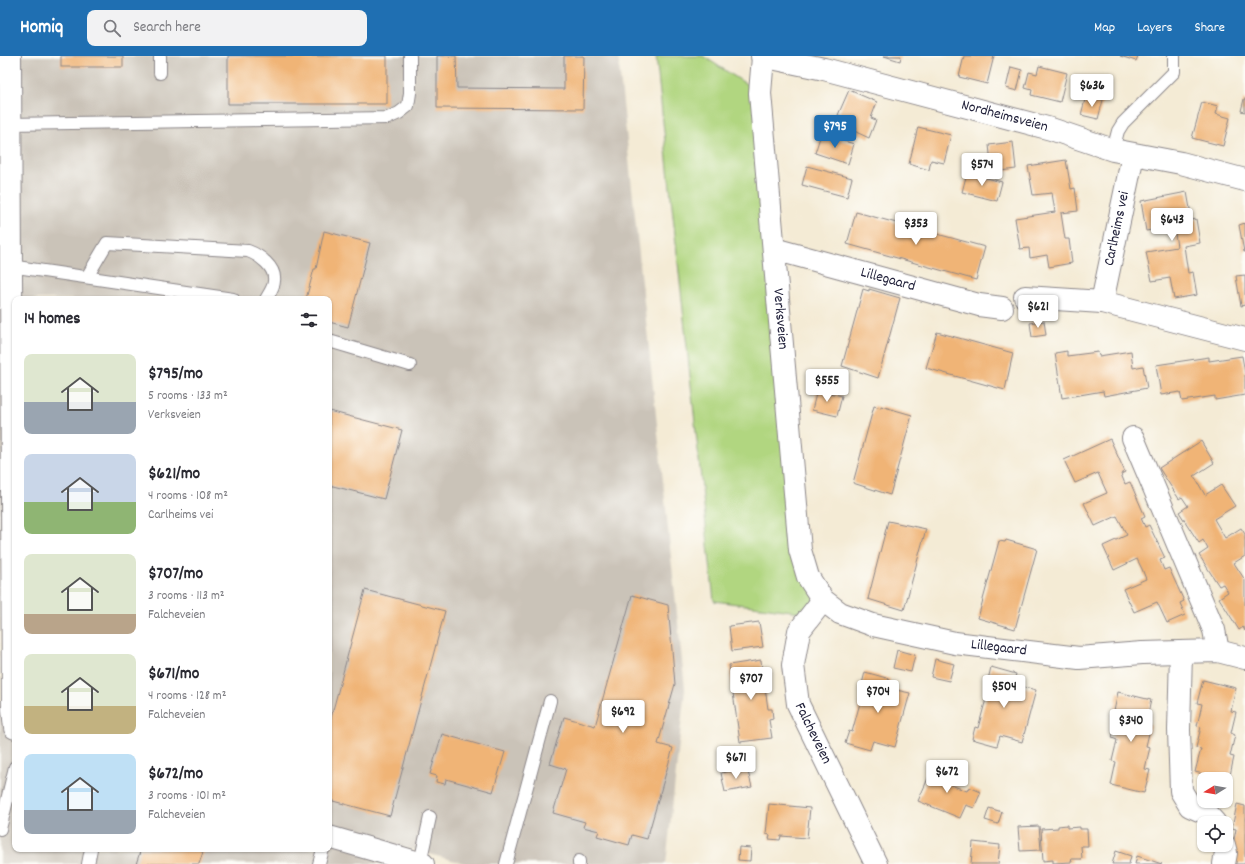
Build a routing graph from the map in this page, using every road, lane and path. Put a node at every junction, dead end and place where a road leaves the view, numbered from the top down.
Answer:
1 (10, 56) edge
2 (160, 56) edge
3 (410, 56) edge
4 (763, 56) edge
5 (1174, 56) edge
6 (160, 73) dead end
7 (9, 124) junction
8 (1123, 152) junction
9 (1245, 180) edge
10 (774, 249) junction
11 (10, 266) junction
12 (87, 277) junction
13 (213, 296) edge
14 (267, 296) edge
15 (1025, 297) dead end
16 (1102, 302) junction
17 (1002, 308) dead end
18 (5, 312) edge
19 (1245, 339) edge
20 (332, 342) edge
21 (410, 365) dead end
22 (6, 423) edge
23 (1133, 438) dead end
24 (9, 557) edge
25 (824, 600) junction
26 (1218, 651) junction
27 (1181, 652) junction
28 (1245, 658) edge
29 (12, 671) edge
30 (550, 701) dead end
31 (12, 779) edge
32 (1209, 816) edge
33 (430, 817) dead end
34 (0, 829) edge
35 (332, 839) edge
36 (90, 852) edge
37 (321, 852) edge
38 (1226, 852) edge
39 (88, 864) edge
40 (319, 864) edge
41 (422, 864) edge
42 (506, 864) edge
43 (876, 864) edge
44 (1224, 864) edge

1 - 7 street
2 - 6 lane
3 - 7 lane
4 - 8 street, Nordheimsveien
4 - 10 street, Verksveien
5 - 8 lane
7 - 11 street
8 - 9 street, Nordheimsveien
8 - 16 street, Carlheims vei
10 - 17 street, Lillegaard
10 - 25 street, Verksveien
11 - 12 lane
11 - 18 street
12 - 13 lane
12 - 14 lane
15 - 16 street
16 - 19 street
18 - 22 street
20 - 21 lane
22 - 24 street
23 - 26 street
24 - 29 street
25 - 27 street, Lillegaard
25 - 43 street, Falcheveien
26 - 27 street, Lillegaard
26 - 28 street, Lillegaard
27 - 32 street
30 - 42 lane
31 - 34 lane
33 - 41 lane
35 - 41 street
36 - 39 lane
37 - 40 lane
38 - 44 street

